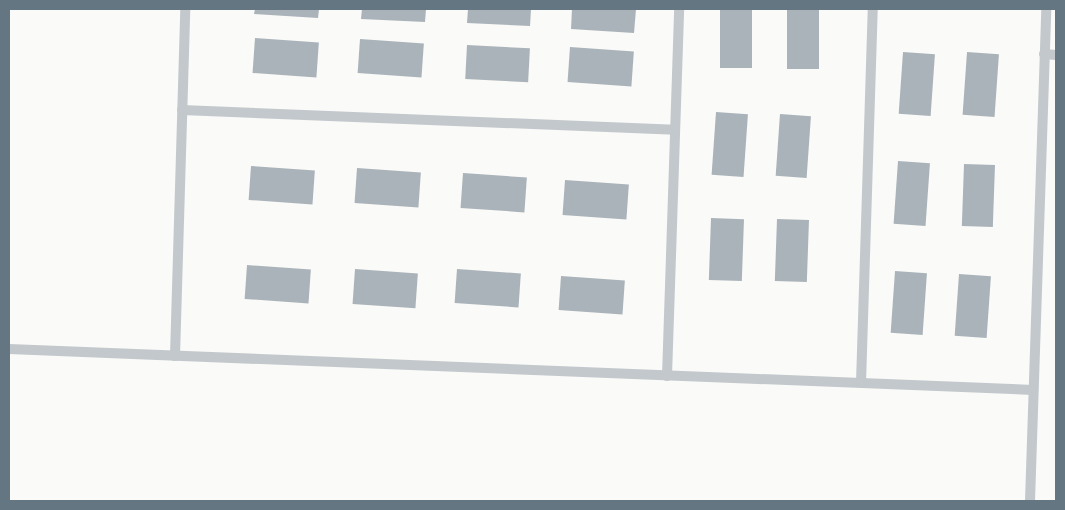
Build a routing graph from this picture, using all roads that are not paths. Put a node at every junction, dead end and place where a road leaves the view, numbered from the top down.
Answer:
1 (185, 9) edge
2 (679, 9) edge
3 (873, 9) edge
4 (1046, 9) edge
5 (1044, 54) junction
6 (1056, 55) edge
7 (182, 110) junction
8 (675, 130) junction
9 (9, 349) edge
10 (175, 356) junction
11 (667, 376) junction
12 (862, 383) junction
13 (1033, 390) junction
14 (1030, 501) edge

1 - 7 lane
2 - 8 lane
3 - 12 lane
4 - 5 lane
5 - 6 lane
5 - 13 lane
7 - 8 lane
7 - 10 lane
8 - 11 lane
9 - 10 lane
10 - 11 lane
11 - 12 lane
12 - 13 lane
13 - 14 lane

